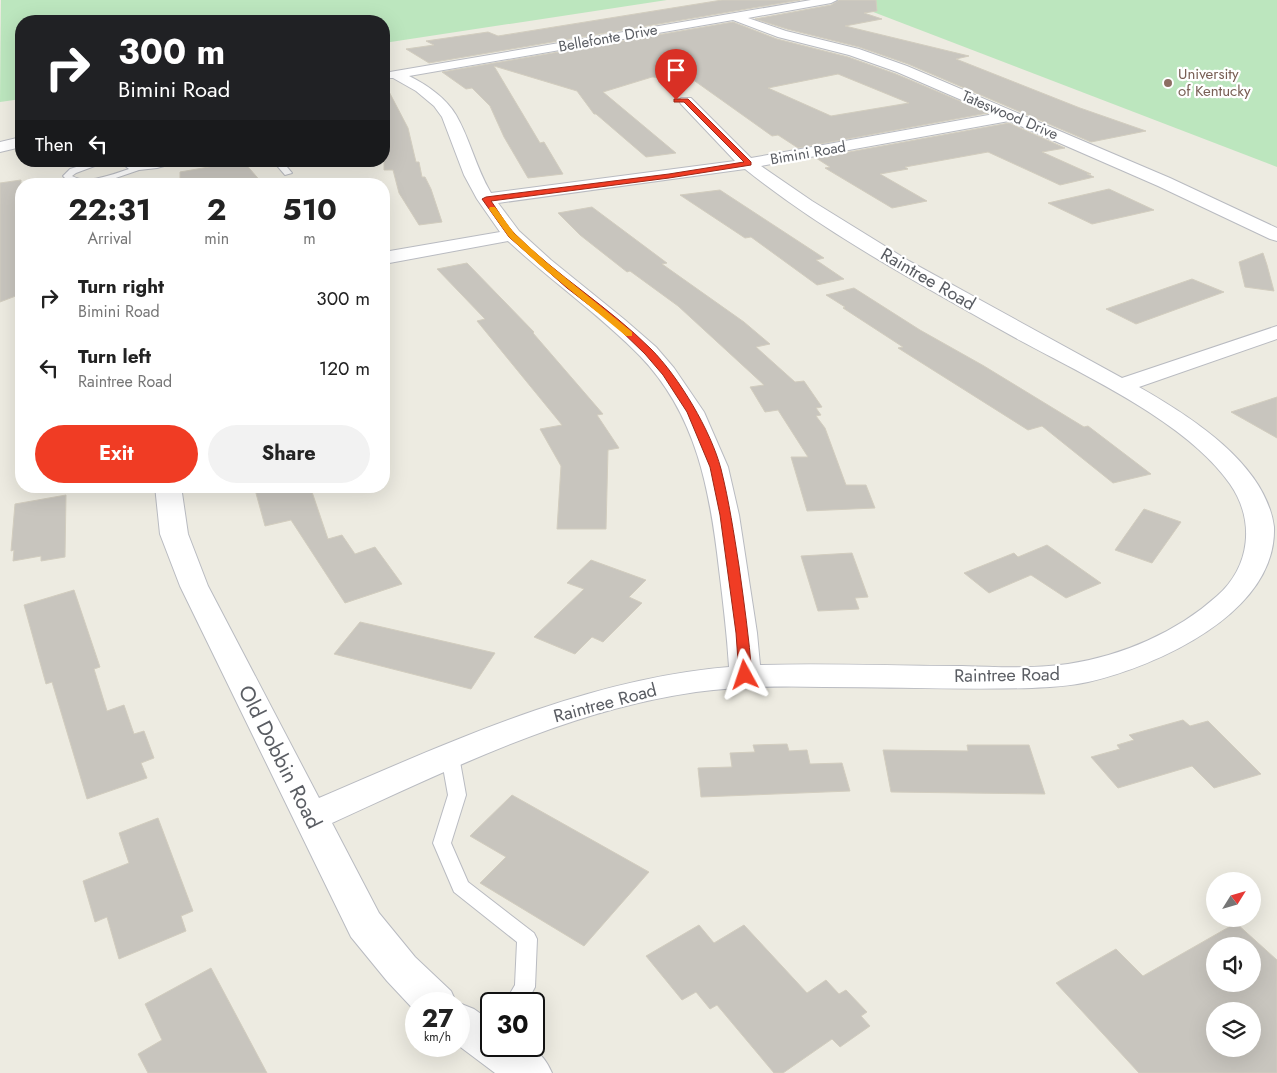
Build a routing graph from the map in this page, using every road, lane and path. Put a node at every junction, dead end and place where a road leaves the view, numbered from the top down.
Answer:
1 (831, 0) edge
2 (735, 17) junction
3 (390, 75) edge
4 (677, 98) dead end
5 (1010, 116) junction
6 (15, 144) edge
7 (0, 148) edge
8 (749, 164) junction
9 (85, 167) edge
10 (132, 167) edge
11 (146, 167) edge
12 (282, 167) edge
13 (136, 169) junction
14 (288, 173) dead end
15 (68, 178) edge
16 (112, 178) edge
17 (486, 199) junction
18 (512, 235) junction
19 (1277, 236) edge
20 (390, 257) edge
21 (1277, 332) edge
22 (1121, 386) junction
23 (168, 493) edge
24 (745, 675) junction
25 (450, 756) junction
26 (310, 816) junction
27 (424, 992) edge
28 (522, 992) edge
29 (479, 1035) edge
30 (530, 1073) edge

1 - 2 street, Bellefonte Drive
2 - 3 street, Bellefonte Drive
2 - 5 street, Tateswood Drive
3 - 17 street
4 - 8 street, Raintree Road
5 - 8 street, Bimini Road
5 - 19 street, Tateswood Drive
6 - 7 street
8 - 17 street, Bimini Road
8 - 22 street, Raintree Road
9 - 15 lane
10 - 13 lane
11 - 13 lane
12 - 14 lane
13 - 16 lane
17 - 18 street
18 - 20 street
18 - 24 street
21 - 22 street
22 - 24 street, Raintree Road
23 - 26 street, Old Dobbin Road
24 - 25 street, Raintree Road
25 - 26 street, Raintree Road
25 - 28 lane
26 - 27 street, Old Dobbin Road
29 - 30 street

